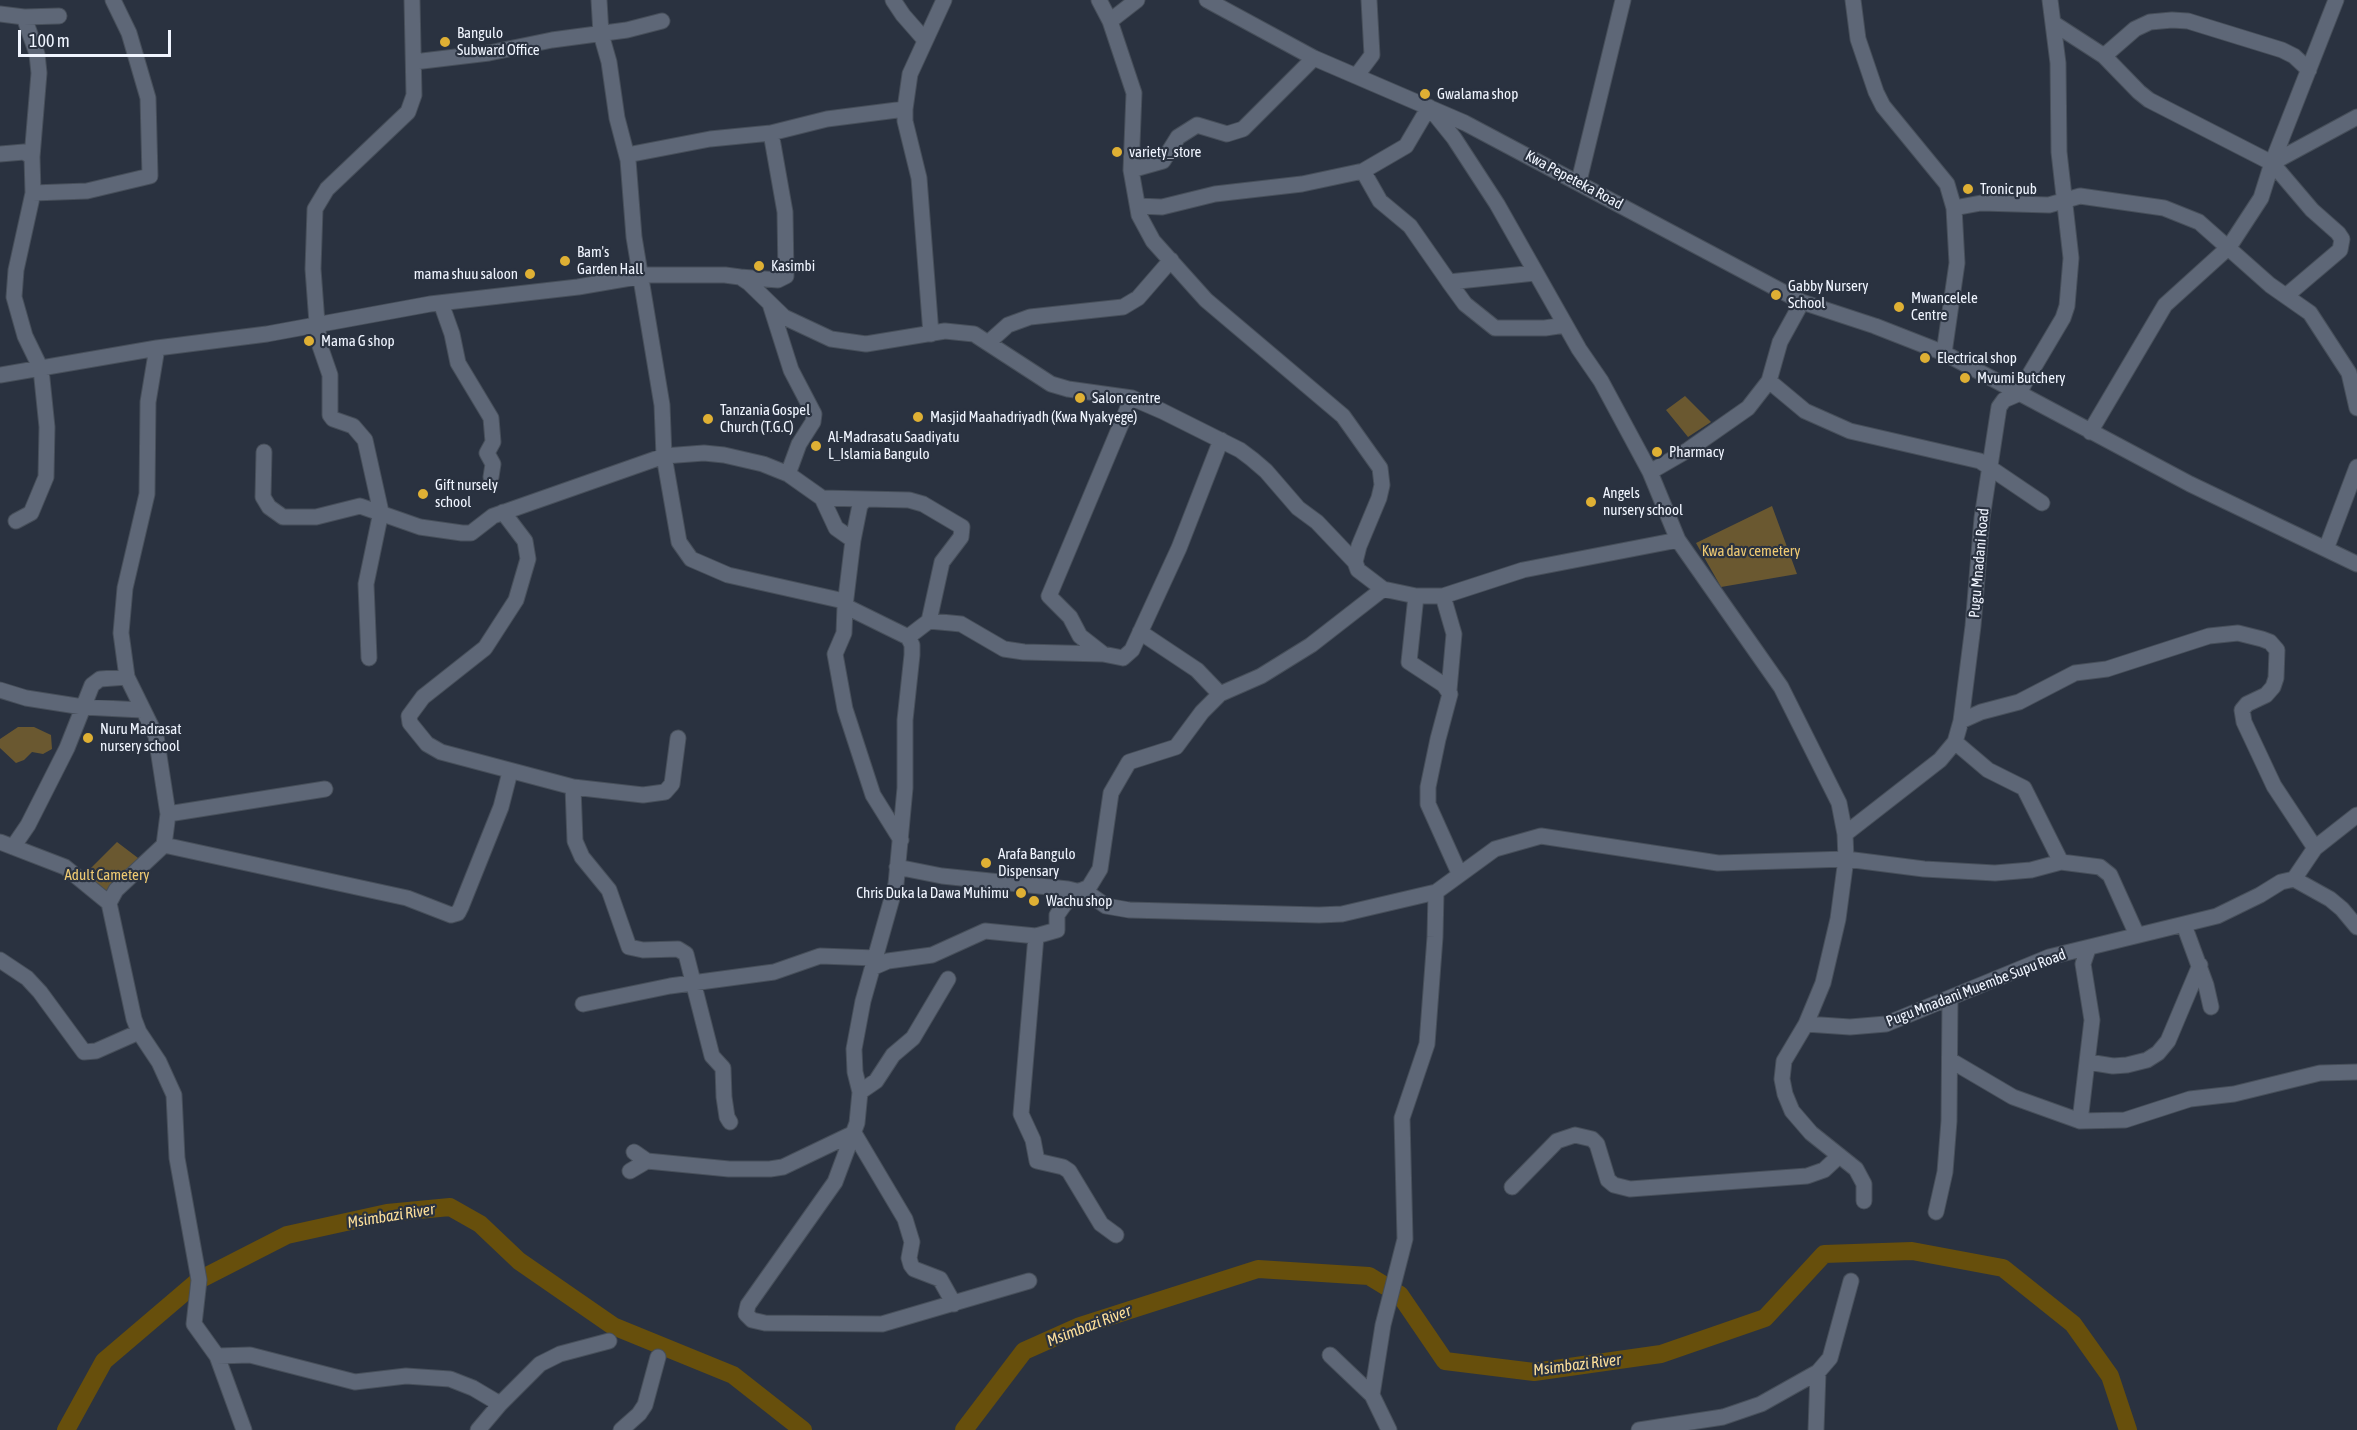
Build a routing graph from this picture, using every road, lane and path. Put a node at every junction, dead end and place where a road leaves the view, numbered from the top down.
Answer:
1 (113, 0) edge
2 (412, 0) edge
3 (599, 0) edge
4 (893, 0) edge
5 (944, 0) edge
6 (1099, 0) edge
7 (1137, 0) edge
8 (1207, 0) edge
9 (1369, 0) edge
10 (1623, 0) edge
11 (1853, 0) edge
12 (2050, 0) edge
13 (2336, 0) edge
14 (0, 14) edge
15 (58, 16) dead end
16 (24, 17) junction
17 (662, 21) dead end
18 (1110, 21) junction
19 (2053, 23) junction
20 (601, 34) junction
21 (924, 39) junction
22 (2104, 56) junction
23 (1314, 58) junction
24 (414, 62) junction
25 (2309, 70) junction
26 (1357, 75) junction
27 (1429, 107) junction
28 (905, 109) junction
29 (2357, 117) edge
30 (771, 133) junction
31 (0, 154) edge
32 (627, 155) junction
33 (32, 157) junction
34 (2272, 163) junction
35 (1131, 170) junction
36 (1363, 171) junction
37 (1578, 181) junction
38 (33, 194) junction
39 (2067, 199) junction
40 (1137, 206) junction
41 (1954, 208) junction
42 (2229, 247) junction
43 (2340, 250) junction
44 (2357, 250) edge
45 (1171, 260) junction
46 (1535, 273) junction
47 (639, 277) junction
48 (740, 277) junction
49 (1449, 282) junction
50 (2287, 295) junction
51 (7, 296) edge
52 (1802, 302) junction
53 (441, 303) junction
54 (771, 307) junction
55 (316, 323) junction
56 (1565, 325) junction
57 (931, 334) junction
58 (989, 342) junction
59 (157, 348) junction
60 (1944, 353) junction
61 (41, 369) junction
62 (2353, 371) edge
63 (0, 375) edge
64 (1769, 381) junction
65 (2018, 394) junction
66 (1132, 398) junction
67 (2357, 408) edge
68 (2090, 432) junction
69 (1221, 440) junction
70 (264, 453) dead end
71 (664, 456) junction
72 (1991, 467) junction
73 (2357, 467) edge
74 (1650, 472) junction
75 (788, 474) junction
76 (491, 477) dead end
77 (822, 498) junction
78 (865, 500) junction
79 (2042, 503) dead end
80 (381, 512) junction
81 (503, 512) junction
82 (16, 522) dead end
83 (853, 540) junction
84 (1678, 540) junction
85 (2326, 549) junction
86 (1355, 562) junction
87 (2357, 564) edge
88 (1383, 589) junction
89 (1416, 596) junction
90 (1443, 596) junction
91 (844, 603) junction
92 (929, 621) junction
93 (1140, 632) junction
94 (908, 637) junction
95 (1103, 654) junction
96 (369, 658) dead end
97 (127, 677) junction
98 (1449, 690) junction
99 (1220, 694) junction
100 (2, 696) edge
101 (83, 706) junction
102 (142, 710) junction
103 (1961, 721) junction
104 (678, 738) dead end
105 (1955, 742) junction
106 (510, 772) junction
107 (573, 787) junction
108 (324, 789) dead end
109 (168, 814) junction
110 (2357, 815) edge
111 (1845, 834) junction
112 (901, 840) junction
113 (6, 845) edge
114 (164, 845) junction
115 (2315, 848) junction
116 (1845, 860) junction
117 (2061, 862) junction
118 (897, 867) junction
119 (1459, 873) junction
120 (2295, 879) junction
121 (1080, 891) junction
122 (1436, 892) junction
123 (109, 903) junction
124 (2184, 926) junction
125 (2357, 927) edge
126 (2137, 934) junction
127 (1036, 936) junction
128 (2088, 949) junction
129 (0, 960) edge
130 (875, 962) junction
131 (2200, 965) junction
132 (948, 979) dead end
133 (693, 982) junction
134 (1950, 999) junction
135 (583, 1004) dead end
136 (2211, 1007) dead end
137 (1806, 1024) junction
138 (139, 1032) junction
139 (1950, 1060) junction
140 (2088, 1062) junction
141 (2357, 1072) edge
142 (860, 1092) junction
143 (2080, 1121) junction
144 (730, 1122) dead end
145 (854, 1133) junction
146 (634, 1152) dead end
147 (1838, 1156) junction
148 (647, 1161) junction
149 (630, 1171) dead end
150 (1512, 1187) dead end
151 (1864, 1200) dead end
152 (1936, 1212) dead end
153 (1116, 1235) dead end
154 (1029, 1281) dead end
155 (1851, 1281) dead end
156 (954, 1304) junction
157 (609, 1341) dead end
158 (1330, 1355) dead end
159 (216, 1356) junction
160 (658, 1357) dead end
161 (1818, 1372) junction
162 (1372, 1395) junction
163 (500, 1404) junction
164 (244, 1430) edge
165 (478, 1430) edge
166 (621, 1430) edge
167 (1389, 1430) edge
168 (1639, 1430) edge
169 (1816, 1430) edge

1 - 38 street
2 - 24 street
3 - 20 street
4 - 21 street
5 - 21 street
6 - 18 street
7 - 18 street
8 - 23 street, Kwa Pepeteka Road
9 - 26 street
10 - 37 street
11 - 41 street
12 - 19 street, Pugu Mnadani Road
13 - 25 street
14 - 16 street
15 - 16 street
16 - 33 street
17 - 20 street
18 - 35 street
19 - 22 street
19 - 39 street, Pugu Mnadani Road
20 - 24 street
20 - 32 street
21 - 28 street
22 - 25 street
22 - 34 street
23 - 26 street, Kwa Pepeteka Road
23 - 35 street
24 - 55 street
25 - 34 street
26 - 27 street, Kwa Pepeteka Road
27 - 36 street
27 - 37 street, Kwa Pepeteka Road
27 - 46 street
28 - 30 street
28 - 57 street
29 - 34 street
30 - 32 street
30 - 48 street
31 - 33 street
32 - 47 street
33 - 38 street
34 - 42 street
34 - 43 street
35 - 40 street
36 - 40 street
36 - 49 street
37 - 52 street, Kwa Pepeteka Road
38 - 51 street
39 - 41 street
39 - 42 street
39 - 65 street, Pugu Mnadani Road
40 - 45 street
41 - 60 street
42 - 50 street
42 - 68 street
43 - 44 street
43 - 50 street
45 - 58 street
45 - 86 street
46 - 49 street
46 - 56 street
47 - 48 street
47 - 53 street
47 - 71 street
48 - 54 street
49 - 56 street
50 - 62 street
51 - 61 street
52 - 60 street, Kwa Pepeteka Road
52 - 64 street
53 - 55 street
53 - 76 street
54 - 57 street
54 - 75 street
55 - 59 street
55 - 80 street
56 - 74 street
57 - 58 street
58 - 66 street
59 - 61 street
59 - 97 street
60 - 65 street, Kwa Pepeteka Road
61 - 63 street
61 - 82 street
62 - 67 street
64 - 72 street
64 - 74 street
65 - 68 street, Kwa Pepeteka Road
65 - 72 street, Pugu Mnadani Road
66 - 69 street
66 - 95 street
68 - 85 street, Kwa Pepeteka Road
69 - 86 street
69 - 93 street
70 - 80 street
71 - 75 street
71 - 81 street
71 - 91 street
72 - 79 street
72 - 103 street, Pugu Mnadani Road
73 - 85 street
74 - 84 street
75 - 77 street
77 - 78 street
77 - 83 street
78 - 83 street
78 - 92 street
80 - 81 street
80 - 96 street
81 - 106 street
83 - 91 street
84 - 90 street
84 - 111 street
85 - 87 street, Kwa Pepeteka Road
86 - 88 street
88 - 89 street
88 - 99 street
89 - 90 street
89 - 98 street
90 - 98 street
91 - 94 street
91 - 112 street
92 - 94 street
92 - 95 street
93 - 95 street
93 - 99 street
94 - 112 street
97 - 101 street
97 - 102 street
98 - 119 street
99 - 121 street
100 - 101 street
101 - 102 street
101 - 113 street
102 - 109 street
103 - 105 street, Pugu Mnadani Road
103 - 115 street
104 - 107 street
105 - 111 street, Pugu Mnadani Road
105 - 117 street
106 - 107 street
106 - 114 street
107 - 133 street
108 - 109 street
109 - 114 street
110 - 115 street
111 - 116 street
112 - 118 street
113 - 123 street
114 - 123 street
115 - 120 street
116 - 117 street
116 - 119 street
116 - 137 street
117 - 126 street
118 - 121 street
118 - 130 street
119 - 122 street
120 - 124 street, Pugu Mnadani Muembe Supu Road
120 - 125 street
121 - 122 street
121 - 127 street
122 - 162 street
123 - 138 street
124 - 126 street, Pugu Mnadani Muembe Supu Road
124 - 131 street
126 - 128 street, Pugu Mnadani Muembe Supu Road
127 - 130 street
127 - 153 street
128 - 134 street, Pugu Mnadani Muembe Supu Road
128 - 140 street
129 - 138 street
130 - 133 street
130 - 142 street
131 - 136 street
131 - 140 street
132 - 142 street
133 - 135 street
133 - 144 street
134 - 137 street, Pugu Mnadani Muembe Supu Road
134 - 139 street
137 - 147 street
138 - 159 street
139 - 143 street
139 - 152 street
140 - 143 street
141 - 143 street
142 - 145 street
145 - 148 street
145 - 156 street
145 - 156 street
146 - 148 street
147 - 150 street
147 - 151 street
148 - 149 street
154 - 156 street
155 - 161 street
157 - 163 street
158 - 162 street
159 - 163 street
159 - 164 street
160 - 166 street
161 - 168 street
161 - 169 street
162 - 167 street
163 - 165 street

